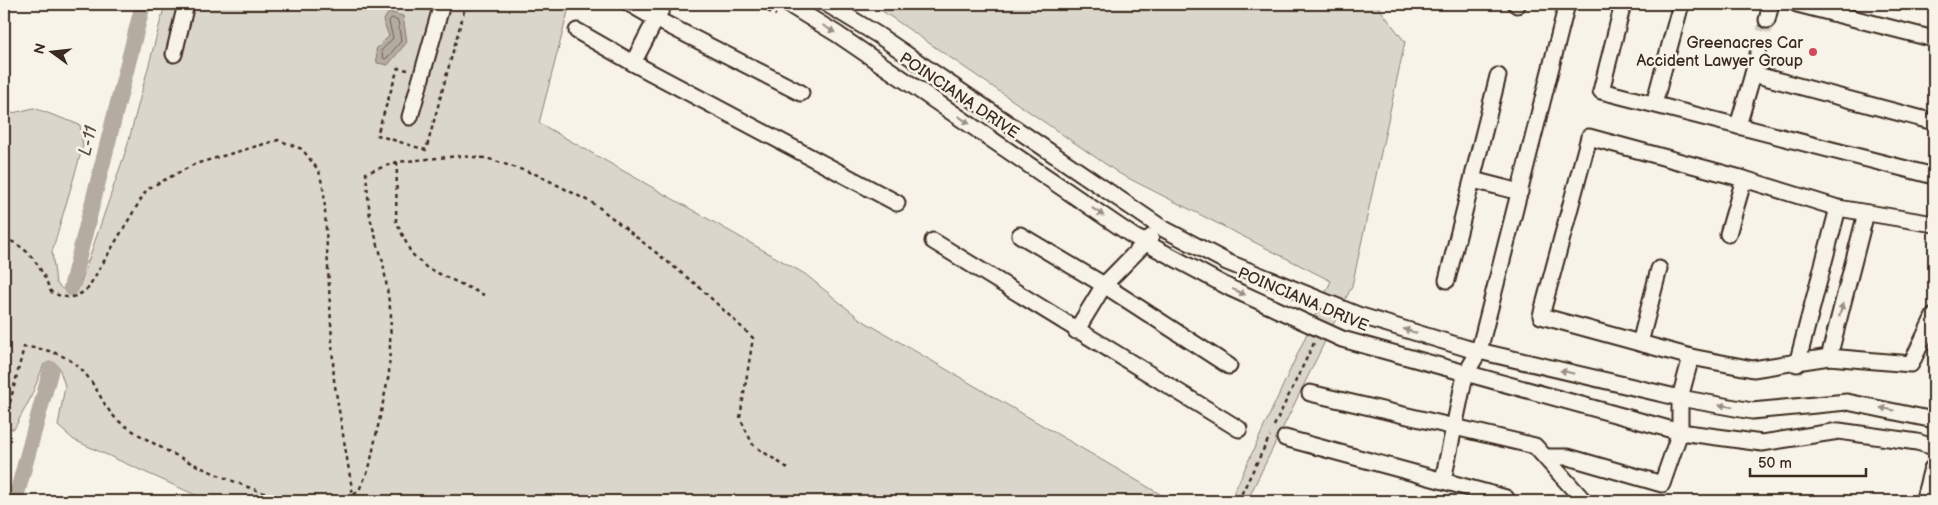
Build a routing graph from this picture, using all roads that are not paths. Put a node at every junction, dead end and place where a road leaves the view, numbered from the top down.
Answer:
1 (186, 4) edge
2 (442, 4) edge
3 (630, 4) edge
4 (664, 4) edge
5 (788, 4) edge
6 (827, 4) edge
7 (1567, 4) edge
8 (1623, 4) edge
9 (1681, 4) edge
10 (1771, 4) edge
11 (1798, 4) edge
12 (656, 19) junction
13 (1767, 20) tunnel mouth
14 (577, 31) dead end
15 (1934, 39) edge
16 (174, 54) dead end
17 (1758, 54) tunnel mouth
18 (633, 62) junction
19 (1753, 74) junction
20 (1498, 76) dead end
21 (801, 93) dead end
22 (1654, 104) junction
23 (410, 117) dead end
24 (1934, 122) edge
25 (1738, 126) junction
26 (1934, 176) edge
27 (1744, 179) junction
28 (1473, 180) junction
29 (1520, 192) junction
30 (897, 203) dead end
31 (1838, 208) junction
32 (1866, 213) junction
33 (1934, 224) edge
34 (1158, 225) junction
35 (1728, 234) dead end
36 (1020, 235) dead end
37 (933, 241) dead end
38 (1146, 244) junction
39 (1659, 269) dead end
40 (1447, 280) dead end
41 (1104, 285) junction
42 (1934, 316) edge
43 (1076, 331) junction
44 (1640, 343) junction
45 (1479, 351) junction
46 (1691, 357) junction
47 (1829, 357) junction
48 (1797, 364) junction
49 (1229, 366) dead end
50 (1465, 375) junction
51 (1310, 393) dead end
52 (1680, 398) junction
53 (1934, 420) edge
54 (1239, 429) dead end
55 (1454, 429) junction
56 (1680, 432) junction
57 (1285, 438) dead end
58 (1934, 447) edge
59 (1545, 457) junction
60 (1934, 470) edge
61 (1443, 480) junction
62 (1506, 498) dead end
63 (1584, 501) edge
64 (1926, 501) edge

1 - 16 street
2 - 23 street
3 - 12 street
4 - 12 street
5 -> 38 street, POINCIANA DRIVE
6 - 34 street, POINCIANA DRIVE
7 - 29 street
8 - 22 street
9 - 22 street
10 - 13 street
11 - 15 street
12 - 18 street
12 - 21 street
14 - 18 street
17 - 19 street
18 - 30 street
19 - 24 street
19 - 25 street
20 - 28 street
22 - 25 street
25 - 26 street
27 - 31 street
27 - 35 street
27 - 44 street
28 - 29 street
28 - 40 street
29 - 45 street
31 - 32 street
31 - 48 street
32 - 33 street
47 -> 32 street
34 - 38 street
45 -> 34 street, POINCIANA DRIVE
36 - 41 street
37 - 43 street
38 - 41 street
38 -> 50 street, POINCIANA DRIVE
39 - 44 street
41 - 43 street
41 - 49 street
42 - 47 street
43 - 54 street
44 - 46 street
45 - 50 street
52 -> 45 street, POINCIANA DRIVE
46 - 48 street
46 - 52 street
47 - 48 street
50 - 55 street
50 - 56 street, POINCIANA DRIVE
51 - 55 street
53 -> 52 street, POINCIANA DRIVE
52 - 56 street
55 - 59 street
55 - 61 street
56 - 58 street, POINCIANA DRIVE
56 - 59 street
57 - 61 street
59 - 63 street
60 - 64 main road
61 - 62 street

